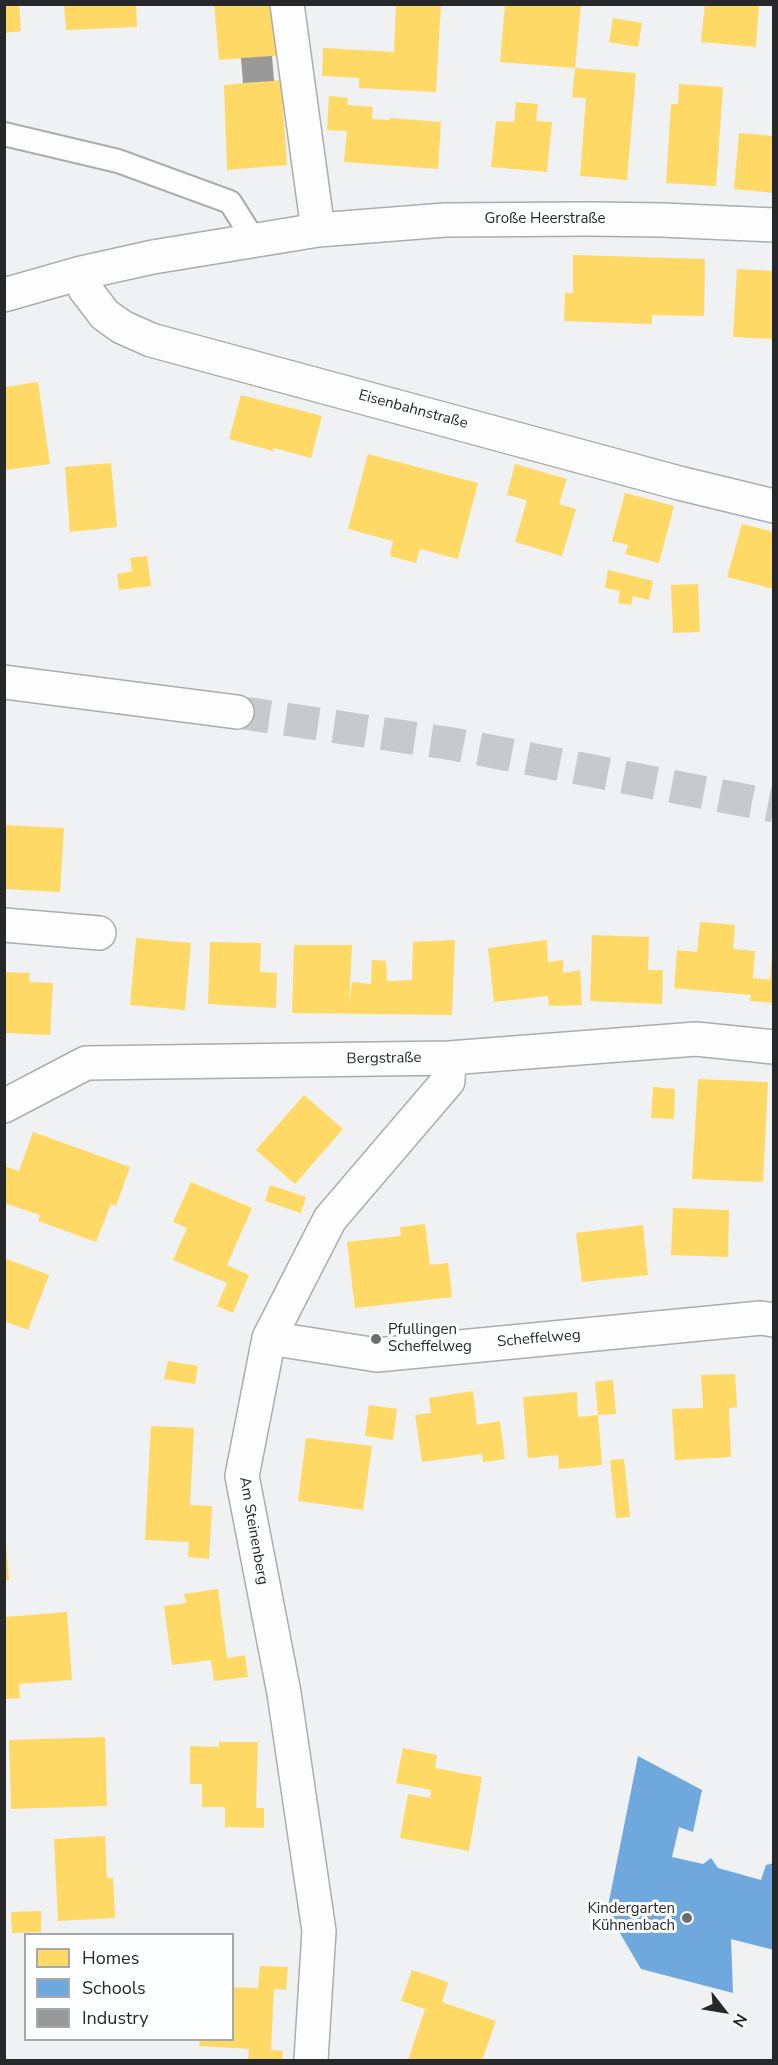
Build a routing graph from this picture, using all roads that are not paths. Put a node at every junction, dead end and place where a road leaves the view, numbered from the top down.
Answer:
1 (287, 4) edge
2 (4, 134) edge
3 (774, 225) edge
4 (318, 230) junction
5 (254, 240) junction
6 (81, 273) junction
7 (4, 295) edge
8 (774, 506) edge
9 (4, 682) edge
10 (237, 712) tunnel mouth
11 (4, 925) edge
12 (99, 933) dead end
13 (774, 1047) edge
14 (449, 1058) junction
15 (4, 1106) edge
16 (774, 1320) edge
17 (269, 1338) junction
18 (311, 2061) edge

1 - 4 street
2 - 5 lane
3 - 4 street, Große Heerstraße
4 - 5 street, Große Heerstraße
5 - 6 street, Große Heerstraße
6 - 7 street, Große Heerstraße
6 - 8 street, Eisenbahnstraße
9 - 10 street
11 - 12 street
13 - 14 street, Bergstraße
14 - 15 street, Bergstraße
14 - 17 street, Am Steinenberg
16 - 17 street, Scheffelweg
17 - 18 street, Am Steinenberg

